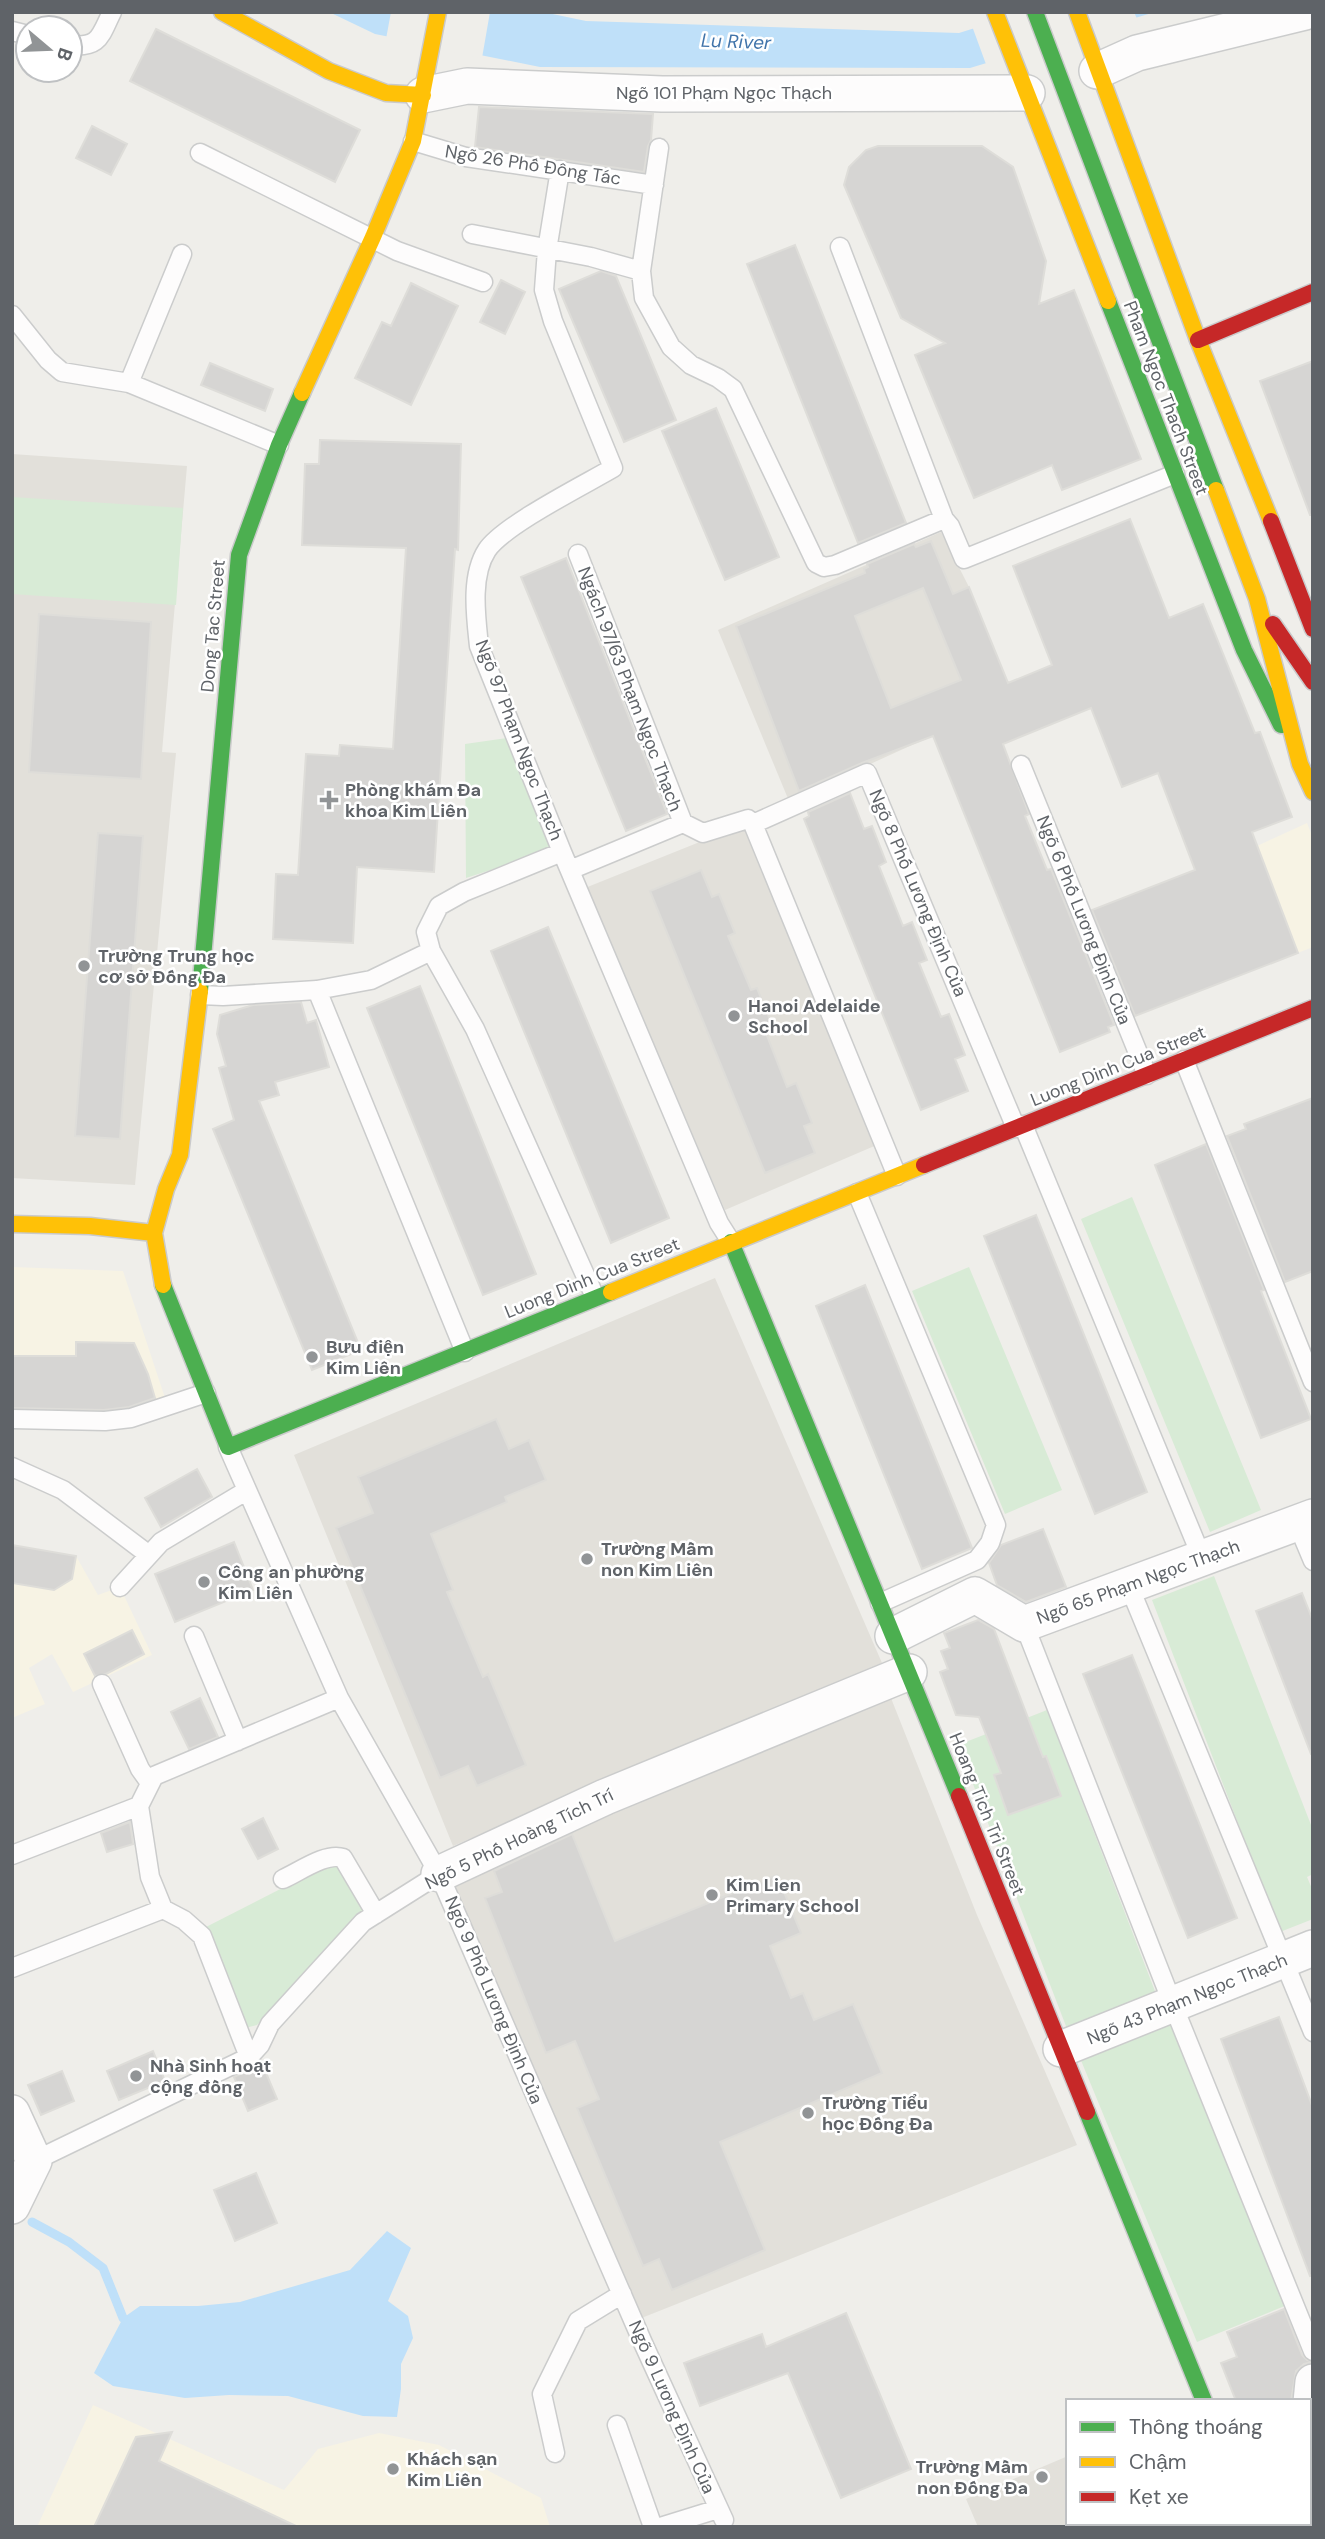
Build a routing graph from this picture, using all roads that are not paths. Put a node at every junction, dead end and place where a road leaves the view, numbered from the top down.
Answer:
1 (111, 12) edge
2 (222, 12) edge
3 (438, 12) edge
4 (995, 12) edge
5 (1035, 12) edge
6 (1077, 12) edge
7 (1305, 12) edge
8 (84, 47) edge
9 (1097, 71) junction
10 (426, 79) junction
11 (1023, 84) junction
12 (413, 141) junction
13 (659, 148) dead end
14 (200, 153) dead end
15 (560, 170) junction
16 (654, 185) junction
17 (472, 234) dead end
18 (373, 237) junction
19 (840, 247) dead end
20 (547, 250) junction
21 (182, 254) dead end
22 (641, 271) junction
23 (483, 282) dead end
24 (1313, 292) edge
25 (12, 315) edge
26 (1198, 340) junction
27 (129, 383) junction
28 (279, 445) junction
29 (1175, 474) junction
30 (944, 519) junction
31 (578, 554) dead end
32 (1256, 599) junction
33 (1313, 629) edge
34 (1313, 682) edge
35 (1300, 764) junction
36 (1021, 765) dead end
37 (1313, 792) edge
38 (683, 823) junction
39 (753, 824) junction
40 (562, 852) junction
41 (570, 870) junction
42 (431, 951) junction
43 (317, 990) junction
44 (200, 995) junction
45 (1313, 1008) edge
46 (1184, 1060) junction
47 (1147, 1075) junction
48 (1020, 1127) junction
49 (897, 1176) junction
50 (857, 1193) junction
51 (12, 1224) edge
52 (154, 1233) junction
53 (731, 1242) junction
54 (595, 1297) junction
55 (465, 1352) junction
56 (1313, 1382) edge
57 (206, 1393) junction
58 (12, 1419) edge
59 (228, 1447) junction
60 (12, 1467) edge
61 (246, 1491) junction
62 (1305, 1520) edge
63 (149, 1555) junction
64 (1202, 1558) junction
65 (1313, 1561) edge
66 (1129, 1586) junction
67 (120, 1587) dead end
68 (880, 1603) junction
69 (1024, 1624) junction
70 (194, 1636) dead end
71 (893, 1636) junction
72 (909, 1672) junction
73 (102, 1684) dead end
74 (339, 1698) junction
75 (238, 1741) junction
76 (150, 1783) junction
77 (139, 1806) junction
78 (12, 1854) edge
79 (439, 1874) junction
80 (284, 1879) dead end
81 (163, 1909) junction
82 (376, 1914) junction
83 (1298, 1954) edge
84 (12, 1968) edge
85 (1173, 2004) junction
86 (1313, 2032) edge
87 (1061, 2049) junction
88 (249, 2057) junction
89 (12, 2113) edge
90 (34, 2161) junction
91 (12, 2206) edge
92 (622, 2294) junction
93 (1313, 2351) edge
94 (1313, 2382) edge
95 (1203, 2399) edge
96 (1311, 2402) edge
97 (617, 2425) dead end
98 (555, 2453) dead end
99 (653, 2527) edge
100 (660, 2527) edge

1 - 8 lane
2 - 10 street
3 - 10 street, Dong Tac Street
4 - 11 street, Pham Ngoc Thach Street
5 - 32 street
6 - 9 street
7 - 9 street
9 - 26 street
10 - 11 street, Ngõ 101 Phạm Ngọc Thạch
10 - 12 street, Dong Tac Street
11 - 29 street, Pham Ngoc Thach Street
12 - 15 lane, Ngõ 26 Phố Đông Tác
12 - 18 street, Dong Tac Street
13 - 16 lane
14 - 18 lane
15 - 16 lane, Ngõ 26 Phố Đông Tác
15 - 20 lane
16 - 22 lane
17 - 20 lane
18 - 23 lane
18 - 28 street, Dong Tac Street
19 - 30 lane
20 - 22 lane
20 - 40 lane, Ngõ 97 Phạm Ngọc Thạch
21 - 27 lane
22 - 30 lane
24 - 26 street
25 - 27 lane
26 - 33 street
27 - 28 lane
28 - 44 street, Dong Tac Street
29 - 30 lane
29 - 35 street, Pham Ngoc Thach Street
31 - 38 lane, Ngách 97/63 Phạm Ngọc Thạch
32 - 34 street
32 - 35 street
35 - 37 street, Pham Ngoc Thach Street
36 - 47 lane, Ngõ 6 Phố Lương Định Của
38 - 39 lane, Ngách 97/63 Phạm Ngọc Thạch
38 - 41 lane, Ngách 97/63 Phạm Ngọc Thạch
39 - 48 lane, Ngõ 8 Phố Lương Định Của
39 - 49 lane
40 - 41 lane, Ngõ 97 Phạm Ngọc Thạch
40 - 42 lane
41 - 53 lane, Ngõ 97 Phạm Ngọc Thạch
42 - 43 lane
42 - 54 lane
43 - 44 lane
43 - 55 lane
44 - 52 street, Dong Tac Street
45 - 46 street, Luong Dinh Cua Street
46 - 47 street, Luong Dinh Cua Street
46 - 56 lane
47 - 48 street, Luong Dinh Cua Street
48 - 49 street, Luong Dinh Cua Street
48 - 64 lane
49 - 50 street, Luong Dinh Cua Street
50 - 53 street, Luong Dinh Cua Street
50 - 68 lane
51 - 52 street
52 - 57 street
53 - 54 street, Luong Dinh Cua Street
53 - 68 street, Hoang Tich Tri Street
54 - 55 street, Luong Dinh Cua Street
55 - 59 street, Luong Dinh Cua Street
57 - 58 lane
57 - 59 street
59 - 61 lane, Ngõ 9 Phố Lương Định Của
60 - 63 lane
61 - 63 lane
61 - 74 lane, Ngõ 9 Phố Lương Định Của
62 - 64 street, Ngõ 65 Phạm Ngọc Thạch
62 - 65 lane
63 - 67 lane
64 - 66 street, Ngõ 65 Phạm Ngọc Thạch
66 - 69 street, Ngõ 65 Phạm Ngọc Thạch
66 - 83 lane
68 - 71 street, Hoang Tich Tri Street
69 - 71 street, Ngõ 65 Phạm Ngọc Thạch
69 - 85 lane
70 - 75 lane
71 - 72 street, Hoang Tich Tri Street
72 - 79 street, Ngõ 5 Phố Hoàng Tích Trí
72 - 87 street, Hoang Tich Tri Street
73 - 76 lane
74 - 75 lane
74 - 79 lane, Ngõ 9 Phố Lương Định Của
75 - 76 lane
76 - 77 lane
77 - 78 lane
77 - 81 lane
79 - 82 lane, Ngõ 5 Phố Hoàng Tích Trí
79 - 92 lane, Ngõ 9 Phố Lương Định Của
80 - 82 lane
81 - 84 lane
81 - 88 lane
82 - 88 lane, Ngõ 5 Phố Hoàng Tích Trí
83 - 85 street, Ngõ 43 Phạm Ngọc Thạch
83 - 86 lane
85 - 87 street, Ngõ 43 Phạm Ngọc Thạch
85 - 93 lane
87 - 95 street, Hoang Tich Tri Street
88 - 90 lane
89 - 90 street
90 - 91 street
92 - 98 lane
92 - 100 lane, Ngõ 9 Lương Định Của
94 - 96 street
97 - 99 lane

